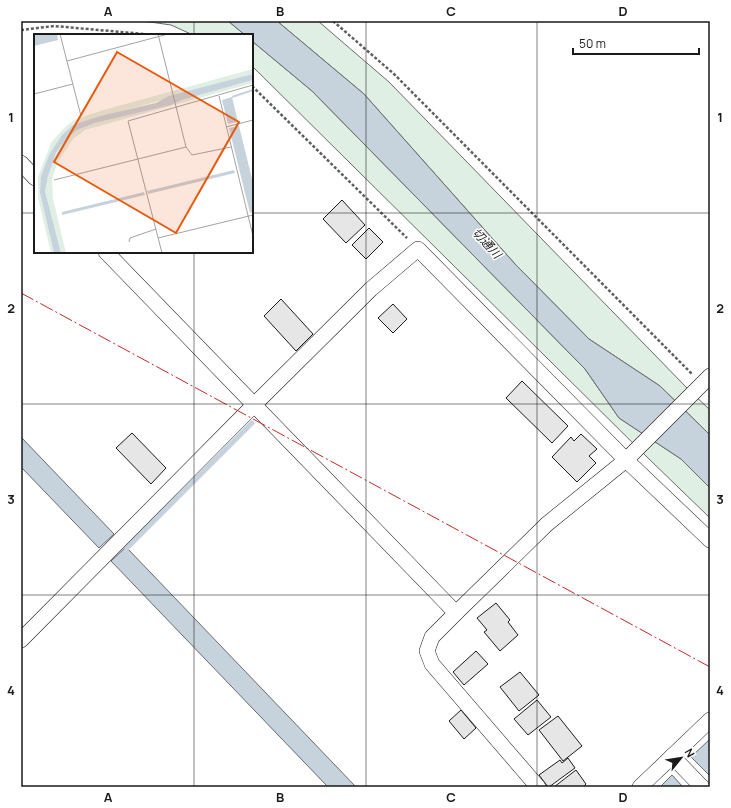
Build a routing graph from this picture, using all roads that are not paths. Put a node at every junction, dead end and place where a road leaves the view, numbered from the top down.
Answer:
1 (21, 163) edge
2 (34, 177) edge
3 (107, 253) edge
4 (703, 383) edge
5 (254, 406) junction
6 (628, 457) junction
7 (710, 540) edge
8 (456, 613) junction
9 (21, 640) edge
10 (710, 720) edge
11 (672, 756) junction
12 (701, 786) edge
13 (538, 787) edge
14 (640, 787) edge

1 - 2 street
3 - 5 street
4 - 6 street
5 - 6 street
5 - 8 street
5 - 9 street
6 - 7 street
6 - 8 street
8 - 13 street
10 - 11 street
11 - 12 street
11 - 14 street

